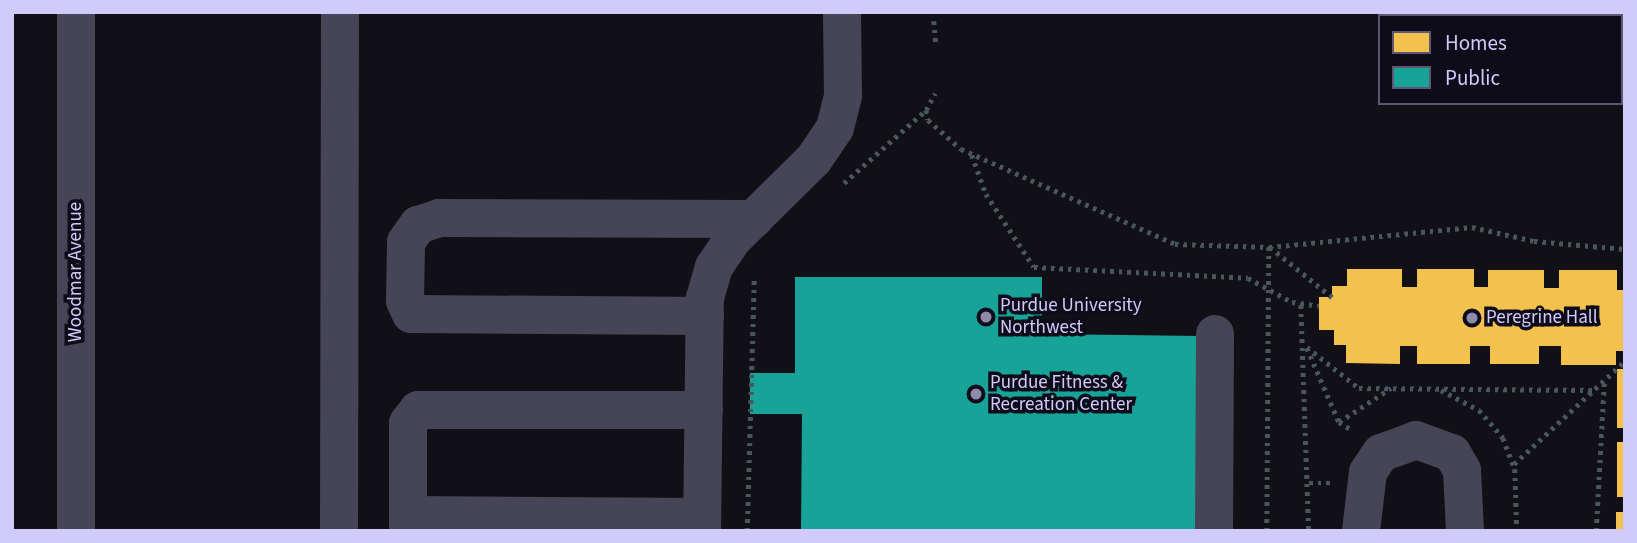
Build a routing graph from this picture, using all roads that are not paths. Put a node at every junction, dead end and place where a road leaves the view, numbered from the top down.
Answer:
1 (76, 12) edge
2 (340, 12) edge
3 (842, 12) edge
4 (754, 219) junction
5 (705, 316) junction
6 (1215, 334) dead end
7 (704, 410) junction
8 (408, 523) edge
9 (702, 524) edge
10 (76, 531) edge
11 (339, 531) edge
12 (1214, 531) edge
13 (1361, 531) edge
14 (1465, 531) edge

1 - 10 street, Woodmar Avenue
2 - 11 street
3 - 4 street
4 - 5 street
4 - 5 street
5 - 7 street
6 - 12 street
7 - 8 street
7 - 9 street
8 - 9 street
13 - 14 street

